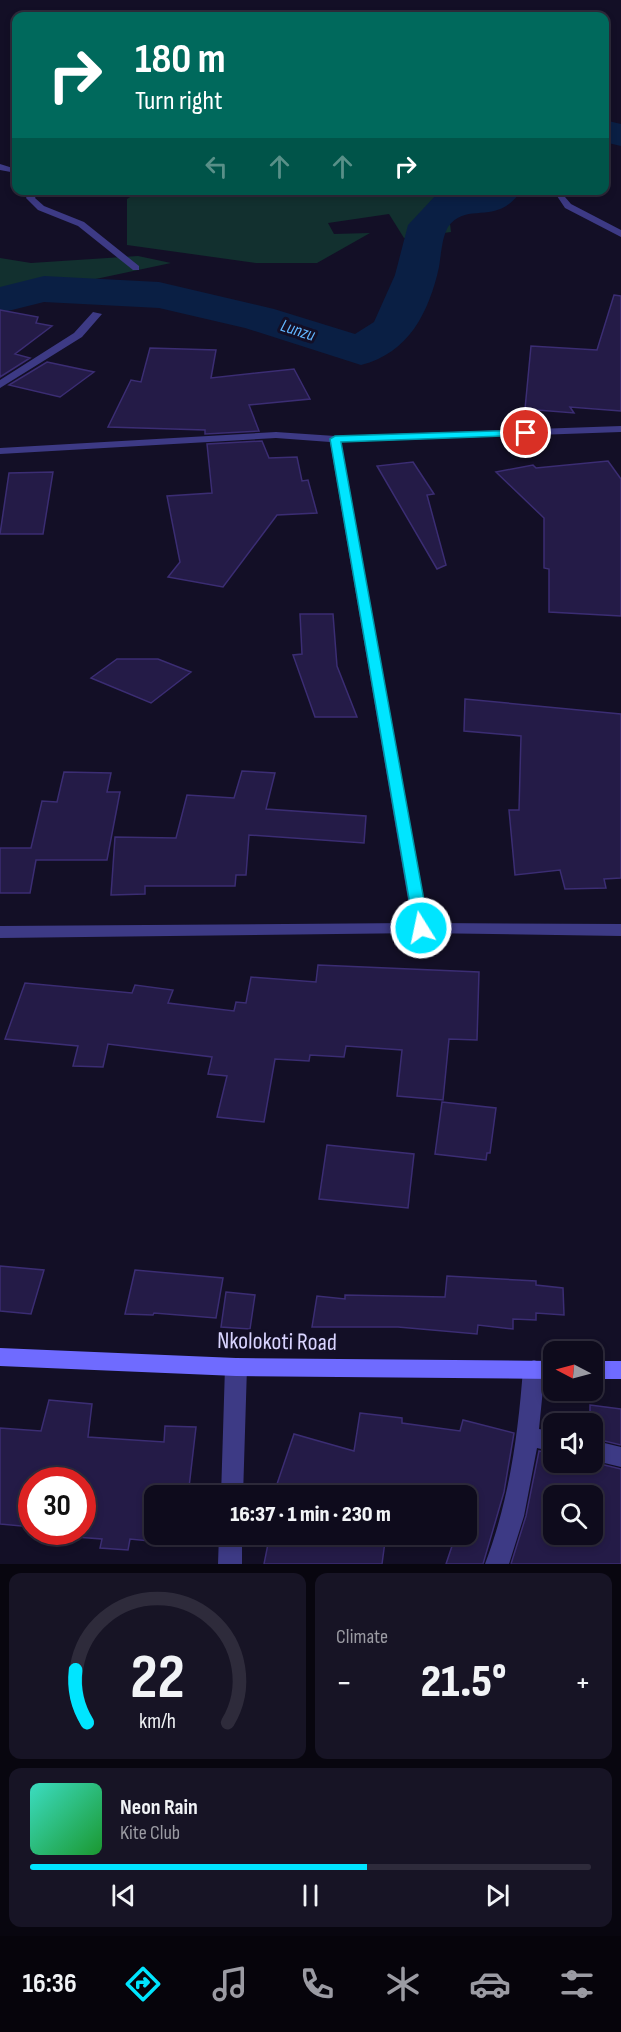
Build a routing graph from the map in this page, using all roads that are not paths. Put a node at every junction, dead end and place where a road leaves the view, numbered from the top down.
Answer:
1 (32, 195) edge
2 (559, 195) edge
3 (621, 234) edge
4 (136, 268) dead end
5 (97, 314) dead end
6 (0, 386) edge
7 (621, 429) edge
8 (335, 439) junction
9 (0, 451) edge
10 (421, 928) junction
11 (621, 930) edge
12 (0, 932) edge
13 (0, 1358) edge
14 (236, 1367) junction
15 (543, 1370) edge
16 (603, 1370) edge
17 (621, 1370) edge
18 (543, 1374) edge
19 (529, 1436) junction
20 (543, 1439) edge
21 (603, 1453) edge
22 (621, 1457) edge
23 (232, 1485) edge
24 (231, 1545) edge
25 (230, 1564) edge
26 (497, 1564) edge

1 - 4 street
2 - 3 street
5 - 6 street
7 - 8 street
8 - 9 street
8 - 10 street
10 - 11 street
10 - 12 street
13 - 14 main road, Nkolokoti Road
14 - 15 main road, Nkolokoti Road
14 - 23 street
16 - 17 main road
18 - 19 street
19 - 20 street
19 - 26 street
21 - 22 street
24 - 25 street

